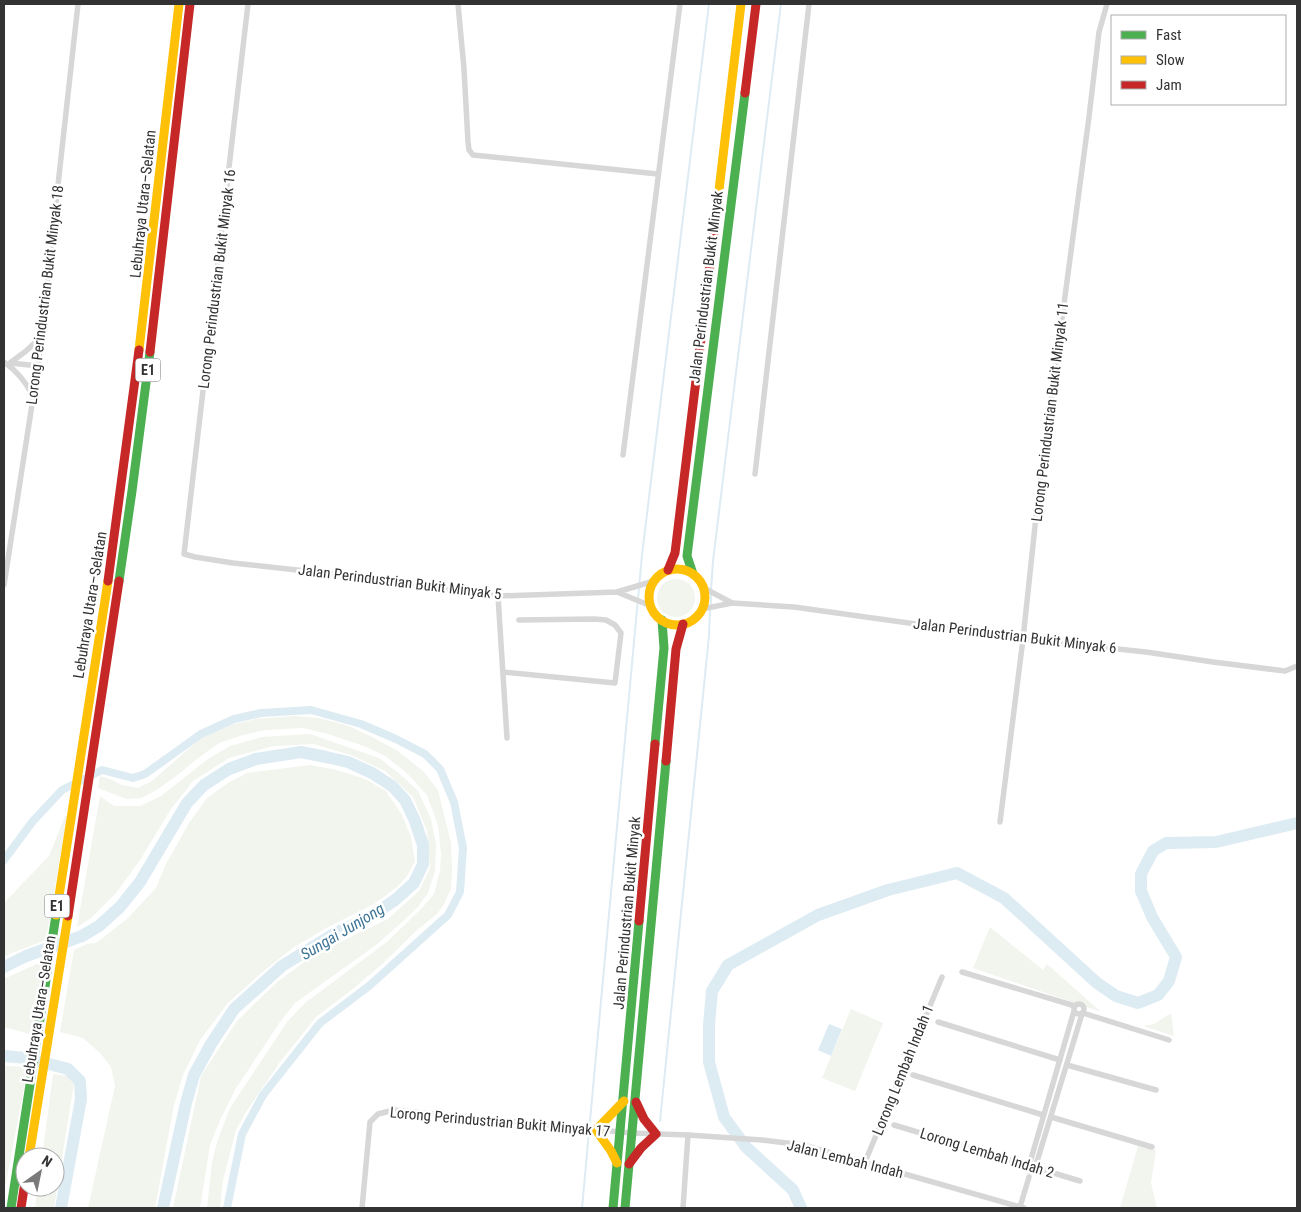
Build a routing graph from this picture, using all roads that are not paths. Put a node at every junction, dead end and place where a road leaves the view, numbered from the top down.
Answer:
1 (78, 4) edge
2 (179, 4) edge
3 (190, 4) edge
4 (248, 4) edge
5 (458, 4) edge
6 (680, 4) edge
7 (741, 4) edge
8 (756, 4) edge
9 (809, 4) edge
10 (1107, 4) edge
11 (658, 174) junction
12 (41, 337) junction
13 (6, 362) edge
14 (38, 366) junction
15 (33, 396) junction
16 (623, 455) dead end
17 (755, 474) dead end
18 (184, 554) joint
19 (668, 570) junction
20 (693, 574) junction
21 (650, 582) junction
22 (4, 585) edge
23 (707, 589) junction
24 (617, 592) junction
25 (498, 596) junction
26 (732, 603) junction
27 (647, 604) junction
28 (705, 609) junction
29 (519, 620) dead end
30 (662, 620) junction
31 (683, 624) junction
32 (1023, 639) junction
33 (1297, 666) edge
34 (503, 672) junction
35 (507, 738) dead end
36 (1000, 822) dead end
37 (962, 972) dead end
38 (942, 977) dead end
39 (1075, 1008) junction
40 (1082, 1013) junction
41 (938, 1022) dead end
42 (1169, 1040) dead end
43 (1060, 1060) junction
44 (1067, 1065) junction
45 (913, 1075) dead end
46 (1156, 1090) dead end
47 (635, 1099) junction
48 (624, 1101) junction
49 (1044, 1115) junction
50 (1051, 1117) junction
51 (894, 1125) dead end
52 (591, 1129) junction
53 (621, 1132) junction
54 (631, 1133) junction
55 (656, 1134) junction
56 (688, 1135) junction
57 (31, 1147) edge
58 (1152, 1147) dead end
59 (865, 1162) junction
60 (617, 1163) junction
61 (628, 1165) junction
62 (1032, 1167) junction
63 (1029, 1177) dead end
64 (1080, 1181) dead end
65 (11, 1208) edge
66 (362, 1208) edge
67 (613, 1208) edge
68 (625, 1208) edge
69 (683, 1208) edge
70 (1022, 1208) edge

1 - 12 street, Lorong Perindustrian Bukit Minyak 18
2 - 65 main road, Lebuhraya Utara–Selatan / E1
3 - 57 main road, Lebuhraya Utara–Selatan / E1
4 - 18 street, Lorong Perindustrian Bukit Minyak 16
5 - 11 street
6 - 11 street
7 - 19 main road, Jalan Perindustrian Bukit Minyak
8 - 20 main road, Jalan Perindustrian Bukit Minyak
9 - 17 street
10 - 32 street, Lorong Perindustrian Bukit Minyak 11
11 - 16 street
12 - 13 street
12 - 14 street, Lorong Perindustrian Bukit Minyak 18
13 - 14 street
13 - 15 street
14 - 15 street, Lorong Perindustrian Bukit Minyak 18
15 - 22 street, Lorong Perindustrian Bukit Minyak 18
18 - 25 street, Jalan Perindustrian Bukit Minyak 5
19 - 20 main road
19 - 21 main road
20 - 23 main road
21 - 24 street
21 - 27 main road
23 - 26 street
23 - 28 main road
24 - 25 street, Jalan Perindustrian Bukit Minyak 5
24 - 27 street
25 - 34 street
26 - 28 street
26 - 32 street, Jalan Perindustrian Bukit Minyak 6
27 - 30 main road
28 - 31 main road
29 - 34 street
30 - 31 main road
30 - 48 main road, Jalan Perindustrian Bukit Minyak
31 - 47 main road, Jalan Perindustrian Bukit Minyak
32 - 33 street, Jalan Perindustrian Bukit Minyak 6
32 - 36 street, Lorong Perindustrian Bukit Minyak 11
34 - 35 street
37 - 39 street
38 - 59 street, Lorong Lembah Indah 1
39 - 40 street
39 - 43 street
40 - 42 street
40 - 44 street
41 - 43 street
43 - 49 street
44 - 46 street
44 - 50 street
45 - 49 street
47 - 54 main road, Jalan Perindustrian Bukit Minyak
47 - 55 main road
48 - 52 main road
48 - 53 main road, Jalan Perindustrian Bukit Minyak
49 - 62 street
50 - 58 street
50 - 62 street
51 - 62 street, Lorong Lembah Indah 2
52 - 53 street, Lorong Perindustrian Bukit Minyak 17
52 - 60 main road
52 - 66 street, Lorong Perindustrian Bukit Minyak 17
53 - 54 street, Lorong Perindustrian Bukit Minyak 17
53 - 60 main road, Jalan Perindustrian Bukit Minyak
54 - 55 street, Jalan Lembah Indah
54 - 61 main road, Jalan Perindustrian Bukit Minyak
55 - 56 street, Jalan Lembah Indah
55 - 61 main road
56 - 59 street, Jalan Lembah Indah
56 - 69 street
59 - 70 street, Jalan Lembah Indah
60 - 67 main road, Jalan Perindustrian Bukit Minyak
61 - 68 main road, Jalan Perindustrian Bukit Minyak
62 - 64 street, Lorong Lembah Indah 2
63 - 70 street

